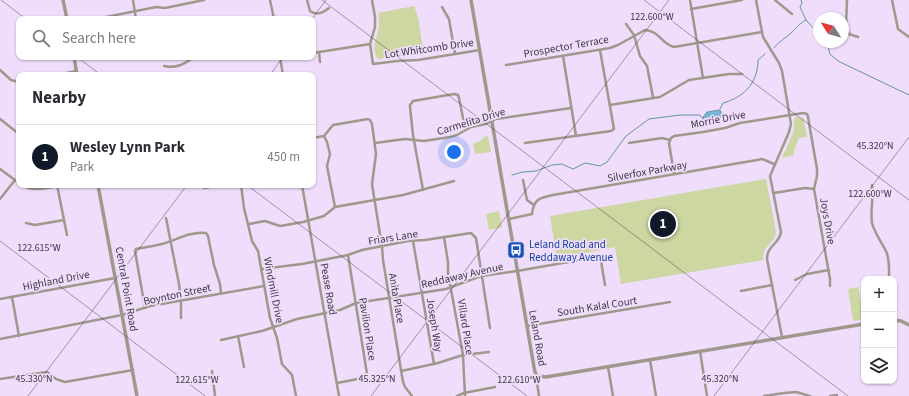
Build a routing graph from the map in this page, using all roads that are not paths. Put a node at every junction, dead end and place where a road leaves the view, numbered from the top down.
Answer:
1 (63, 0) edge
2 (133, 0) edge
3 (204, 0) edge
4 (270, 0) edge
5 (307, 0) edge
6 (372, 0) edge
7 (471, 0) edge
8 (690, 0) edge
9 (742, 0) edge
10 (756, 0) edge
11 (775, 0) edge
12 (847, 0) edge
13 (892, 0) edge
14 (442, 7) dead end
15 (329, 8) dead end
16 (691, 9) junction
17 (135, 11) junction
18 (792, 14) dead end
19 (66, 16) edge
20 (111, 16) edge
21 (136, 16) edge
22 (273, 16) edge
23 (626, 24) dead end
24 (762, 32) junction
25 (634, 35) junction
26 (858, 37) dead end
27 (909, 37) edge
28 (697, 43) junction
29 (370, 44) junction
30 (480, 50) junction
31 (600, 50) junction
32 (316, 52) edge
33 (319, 52) junction
34 (454, 54) junction
35 (563, 56) junction
36 (75, 60) edge
37 (189, 60) edge
38 (281, 60) edge
39 (320, 62) dead end
40 (506, 65) dead end
41 (164, 66) dead end
42 (0, 70) edge
43 (77, 72) edge
44 (283, 72) edge
45 (742, 74) dead end
46 (703, 78) junction
47 (16, 81) edge
48 (653, 97) junction
49 (610, 105) junction
50 (571, 108) junction
51 (806, 114) joint
52 (790, 115) junction
53 (0, 119) edge
54 (492, 121) junction
55 (468, 129) junction
56 (16, 132) edge
57 (324, 136) junction
58 (576, 136) junction
59 (316, 137) edge
60 (415, 140) junction
61 (670, 140) junction
62 (375, 143) junction
63 (525, 143) dead end
64 (629, 143) dead end
65 (774, 164) junction
66 (0, 169) edge
67 (674, 174) junction
68 (15, 180) joint
69 (523, 180) dead end
70 (454, 181) dead end
71 (872, 185) dead end
72 (28, 188) edge
73 (42, 188) edge
74 (59, 188) edge
75 (99, 188) edge
76 (241, 188) edge
77 (303, 188) edge
78 (814, 189) junction
79 (423, 190) junction
80 (774, 193) junction
81 (0, 199) edge
82 (374, 200) junction
83 (534, 205) junction
84 (335, 207) junction
85 (166, 218) dead end
86 (509, 219) junction
87 (64, 220) junction
88 (308, 220) junction
89 (26, 223) dead end
90 (249, 224) junction
91 (67, 235) dead end
92 (444, 237) junction
93 (171, 241) junction
94 (413, 241) junction
95 (382, 247) junction
96 (348, 255) junction
97 (316, 262) junction
98 (261, 269) junction
99 (828, 270) junction
100 (517, 271) junction
101 (481, 276) junction
102 (889, 276) edge
103 (116, 278) junction
104 (795, 280) dead end
105 (605, 285) dead end
106 (772, 285) junction
107 (264, 286) junction
108 (830, 286) dead end
109 (452, 287) junction
110 (740, 290) dead end
111 (422, 292) junction
112 (221, 293) junction
113 (12, 297) junction
114 (389, 298) junction
115 (0, 299) edge
116 (181, 301) junction
117 (670, 302) dead end
118 (356, 303) junction
119 (145, 308) junction
120 (325, 313) junction
121 (122, 315) junction
122 (181, 318) dead end
123 (897, 320) edge
124 (861, 324) edge
125 (909, 325) edge
126 (527, 326) junction
127 (273, 328) junction
128 (490, 328) dead end
129 (19, 336) junction
130 (238, 336) junction
131 (782, 337) junction
132 (0, 338) edge
133 (220, 340) dead end
134 (700, 351) junction
135 (489, 352) dead end
136 (463, 355) junction
137 (650, 359) junction
138 (434, 364) junction
139 (244, 366) dead end
140 (608, 366) junction
141 (132, 370) junction
142 (212, 371) dead end
143 (401, 371) junction
144 (538, 376) junction
145 (0, 379) edge
146 (337, 382) junction
147 (495, 387) dead end
148 (796, 392) junction
149 (464, 394) edge
150 (836, 395) dead end
151 (137, 396) edge
152 (215, 396) edge
153 (296, 396) edge
154 (339, 396) edge
155 (412, 396) edge
156 (457, 396) edge
157 (539, 396) edge
158 (613, 396) edge
159 (656, 396) edge
160 (707, 396) edge
161 (764, 396) edge
162 (793, 396) edge
163 (810, 396) edge
164 (830, 396) edge

1 - 19 street
2 - 17 street
3 - 17 street
4 - 22 street
5 - 15 street
6 - 29 street, Lot Whitcomb Drive
7 - 30 street, Leland Road
8 - 16 street
9 - 16 street
10 - 24 street
11 - 18 street
12 - 26 street
13 - 27 street
14 - 34 street
16 - 28 street
17 - 20 street
17 - 21 street
23 - 25 street
24 - 28 street, Prospector Terrace
24 - 52 street
25 - 28 street, Prospector Terrace
25 - 31 street, Prospector Terrace
25 - 48 street
28 - 46 street
29 - 33 street
29 - 34 street, Lot Whitcomb Drive
30 - 34 street, Lot Whitcomb Drive
30 - 54 street, Leland Road
31 - 35 street, Prospector Terrace
31 - 49 street
32 - 33 street
33 - 39 street
35 - 40 street, Prospector Terrace
35 - 50 street
36 - 43 street
37 - 41 street
38 - 44 street
42 - 47 street
45 - 46 street
46 - 48 street
48 - 49 street
49 - 58 street
50 - 54 street, Carmelita Drive
50 - 58 street
51 - 52 street, Morrie Drive
51 - 78 street, Joys Drive
52 - 61 street, Morrie Drive
52 - 65 street
53 - 56 street
54 - 55 street, Carmelita Drive
54 - 86 street, Leland Road
55 - 60 street, Carmelita Drive
55 - 60 street
57 - 59 street
57 - 62 street, Anita Place
57 - 84 street
58 - 63 street
60 - 62 street, Carmelita Drive
60 - 79 street
61 - 64 street
61 - 67 street
62 - 82 street, Anita Place
65 - 67 street, Silverfox Parkway
65 - 80 street
66 - 68 street
67 - 83 street, Silverfox Parkway
68 - 81 street
69 - 83 street
70 - 79 street
71 - 102 street
72 - 73 street
74 - 87 street
75 - 103 street, Central Point Road
76 - 90 street, Windmill Drive
77 - 88 street, Pease Road
78 - 80 street
78 - 99 street, Joys Drive
79 - 82 street
80 - 106 street
82 - 84 street
82 - 95 street, Anita Place
83 - 86 street
84 - 88 street
85 - 93 street
86 - 100 street, Leland Road
87 - 89 street
87 - 91 street
88 - 90 street
88 - 97 street, Pease Road
90 - 98 street, Windmill Drive
92 - 94 street, Friars Lane
92 - 101 street, Friars Lane
92 - 109 street, Villard Place
93 - 112 street
93 - 116 street
93 - 119 street
94 - 95 street, Friars Lane
94 - 111 street, Joseph Way
95 - 96 street, Friars Lane
95 - 114 street, Anita Place
96 - 97 street, Friars Lane
96 - 118 street, Pavilion Place
97 - 98 street, Friars Lane
97 - 120 street, Pease Road
98 - 107 street, Windmill Drive
99 - 104 street
99 - 108 street, Joys Drive
100 - 101 street, Reddaway Avenue
100 - 105 street, Reddaway Avenue
100 - 126 street, Leland Road
101 - 109 street, Reddaway Avenue
101 - 128 street
103 - 113 street, Highland Drive
103 - 121 street, Central Point Road
106 - 110 street
106 - 131 street
107 - 112 street, Boynton Street
107 - 127 street, Windmill Drive
109 - 111 street, Reddaway Avenue
109 - 136 street, Villard Place
111 - 114 street, Reddaway Avenue
111 - 138 street, Joseph Way
112 - 116 street, Boynton Street
113 - 115 street, Highland Drive
113 - 129 street
114 - 118 street, Reddaway Avenue
114 - 143 street, Anita Place
116 - 119 street, Boynton Street
116 - 122 street
117 - 126 street, South Kalal Court
118 - 120 street, Reddaway Avenue
118 - 146 street, Pavilion Place
119 - 121 street, Boynton Street
120 - 127 street, Reddaway Avenue
120 - 146 street, Pease Road
121 - 129 street, Boynton Street
121 - 141 street, Central Point Road
123 - 125 street
124 - 131 street, Leland Road
126 - 144 street, Leland Road
127 - 130 street, Reddaway Avenue
127 - 153 street, Windmill Drive
129 - 132 street, Boynton Street
130 - 133 street, Reddaway Avenue
130 - 139 street
131 - 134 street, Leland Road
134 - 137 street, Leland Road
134 - 160 street
135 - 136 street
136 - 138 street
136 - 149 street, Villard Place
137 - 140 street, Leland Road
137 - 159 street
138 - 143 street
140 - 144 street, Leland Road
140 - 158 street
141 - 145 street
141 - 151 street, Central Point Road
142 - 152 street
143 - 155 street, Anita Place
144 - 157 street
146 - 154 street, Pease Road
147 - 149 street
148 - 161 street
148 - 162 street
148 - 163 street
149 - 156 street
150 - 164 street

